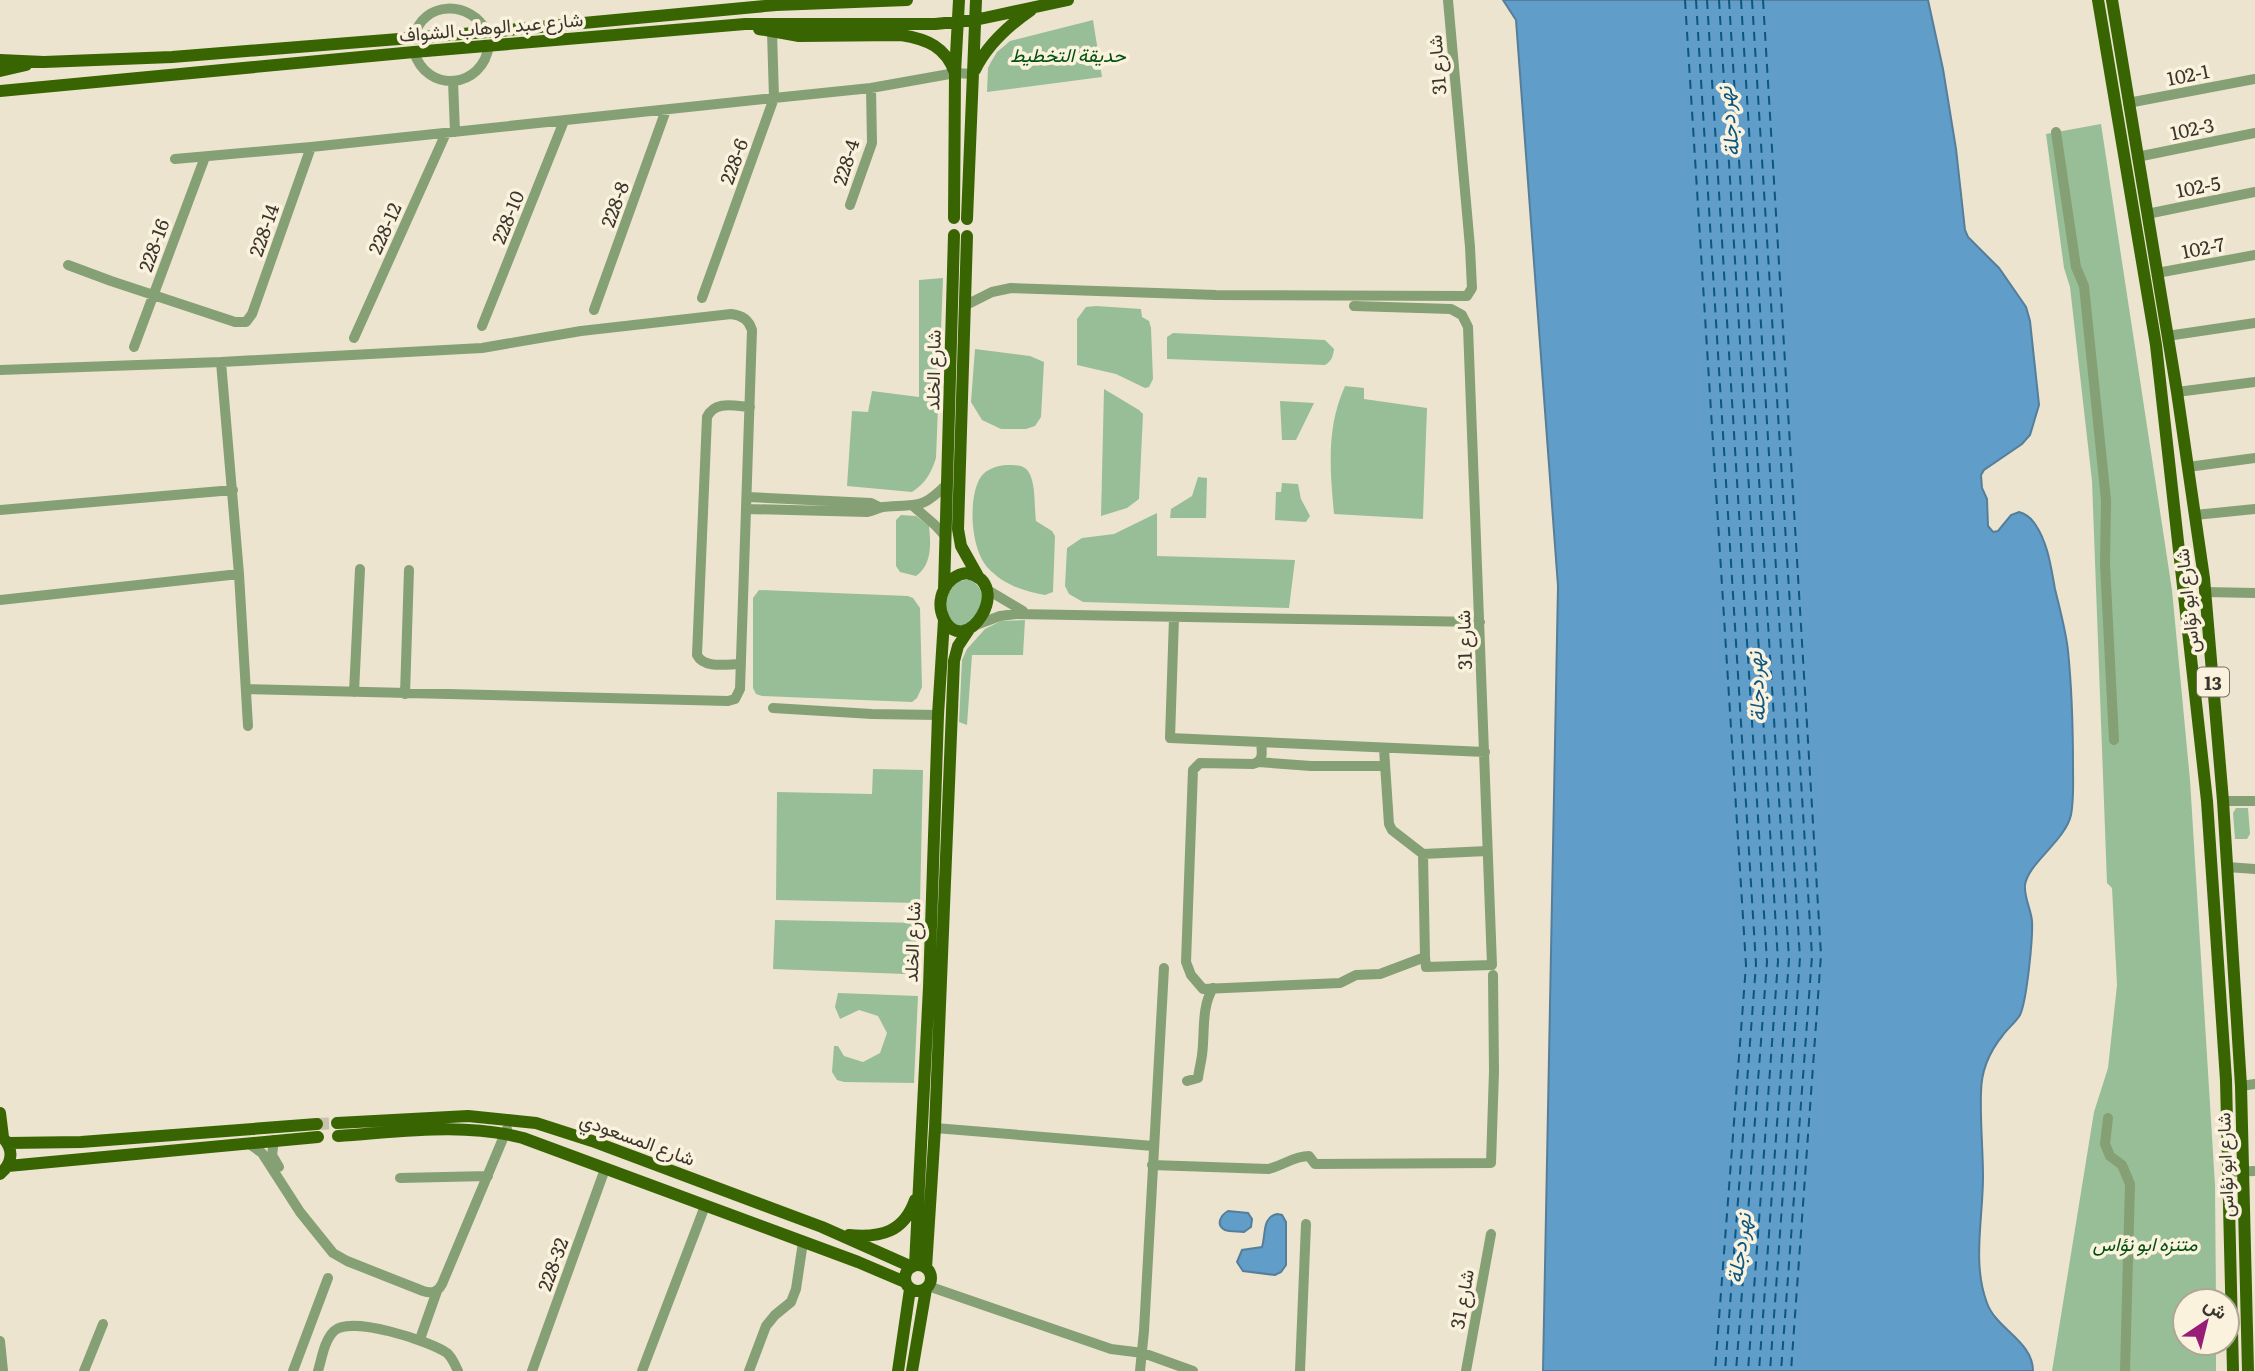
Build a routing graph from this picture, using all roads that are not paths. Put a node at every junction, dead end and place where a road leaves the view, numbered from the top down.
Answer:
1 (904, 0) edge
2 (959, 0) edge
3 (976, 0) edge
4 (1068, 0) edge
5 (1448, 0) edge
6 (2098, 0) edge
7 (2112, 0) edge
8 (776, 2) edge
9 (447, 3) edge
10 (1037, 6) junction
11 (975, 20) junction
12 (957, 22) junction
13 (745, 24) junction
14 (772, 32) junction
15 (414, 37) junction
16 (488, 39) junction
17 (414, 51) junction
18 (0, 60) edge
19 (44, 62) junction
20 (0, 71) edge
21 (955, 73) junction
22 (973, 74) junction
23 (2255, 79) edge
24 (453, 81) junction
25 (870, 88) junction
26 (0, 91) edge
27 (774, 99) junction
28 (2128, 103) junction
29 (666, 110) junction
30 (564, 121) junction
31 (451, 132) junction
32 (2056, 132) dead end
33 (2255, 133) edge
34 (311, 147) junction
35 (205, 157) junction
36 (2137, 157) junction
37 (175, 159) dead end
38 (2255, 192) edge
39 (850, 205) dead end
40 (2147, 214) junction
41 (2255, 255) edge
42 (68, 265) dead end
43 (2157, 273) junction
44 (153, 294) junction
45 (702, 298) dead end
46 (964, 306) junction
47 (1354, 306) dead end
48 (594, 310) dead end
49 (2255, 323) edge
50 (482, 326) dead end
51 (2166, 336) junction
52 (354, 338) dead end
53 (134, 347) dead end
54 (221, 362) junction
55 (0, 370) edge
56 (2255, 382) edge
57 (2177, 392) junction
58 (750, 407) junction
59 (956, 420) junction
60 (2255, 458) edge
61 (2188, 467) junction
62 (946, 485) junction
63 (233, 490) junction
64 (748, 497) junction
65 (913, 506) junction
66 (879, 507) junction
67 (748, 509) junction
68 (2255, 509) edge
69 (0, 510) edge
70 (2195, 515) junction
71 (945, 536) junction
72 (360, 569) dead end
73 (409, 570) dead end
74 (239, 574) junction
75 (982, 584) junction
76 (944, 590) junction
77 (2205, 592) junction
78 (2255, 593) edge
79 (0, 600) edge
80 (1033, 615) junction
81 (1174, 618) junction
82 (944, 620) junction
83 (1480, 622) junction
84 (973, 626) junction
85 (741, 664) junction
86 (247, 689) junction
87 (354, 692) junction
88 (405, 694) junction
89 (773, 708) dead end
90 (938, 715) junction
91 (248, 726) dead end
92 (2114, 740) dead end
93 (1261, 743) junction
94 (1384, 749) junction
95 (1485, 752) junction
96 (1258, 762) junction
97 (1385, 766) junction
98 (2255, 800) edge
99 (2223, 801) junction
100 (1487, 851) junction
101 (1423, 854) junction
102 (2227, 867) junction
103 (2255, 869) edge
104 (1425, 957) junction
105 (1164, 968) dead end
106 (1492, 970) junction
107 (1213, 988) junction
108 (1187, 1081) dead end
109 (2255, 1084) edge
110 (2241, 1086) junction
111 (0, 1114) edge
112 (2108, 1118) dead end
113 (511, 1119) junction
114 (935, 1128) junction
115 (506, 1133) junction
116 (4, 1139) edge
117 (274, 1140) junction
118 (247, 1143) junction
119 (1153, 1146) junction
120 (1152, 1165) junction
121 (605, 1169) junction
122 (4, 1171) edge
123 (2249, 1171) edge
124 (2228, 1172) junction
125 (488, 1176) junction
126 (400, 1178) dead end
127 (0, 1186) edge
128 (918, 1193) junction
129 (705, 1206) junction
130 (307, 1219) junction
131 (1306, 1224) dead end
132 (839, 1234) junction
133 (1491, 1234) dead end
134 (803, 1241) junction
135 (2250, 1241) edge
136 (923, 1276) junction
137 (328, 1278) dead end
138 (907, 1285) junction
139 (437, 1291) junction
140 (2251, 1318) edge
141 (103, 1324) dead end
142 (420, 1339) junction
143 (0, 1341) edge
144 (1143, 1353) junction
145 (3, 1371) edge
146 (84, 1371) edge
147 (293, 1371) edge
148 (318, 1371) edge
149 (458, 1371) edge
150 (532, 1371) edge
151 (642, 1371) edge
152 (749, 1371) edge
153 (898, 1371) edge
154 (912, 1371) edge
155 (1140, 1371) edge
156 (1193, 1371) edge
157 (1300, 1371) edge
158 (1466, 1371) edge
159 (2124, 1371) edge
160 (2233, 1371) edge
161 (2248, 1371) edge

1 - 8 main road, شارع عبد الوهاب الشواف
2 - 12 main road
3 - 11 main road
4 - 10 main road, شارع عبد الوهاب الشواف
5 - 46 street, شارع 31
6 - 124 main road, شارع ابو نؤاس / 13
7 - 28 main road, شارع ابو نؤاس / 13
8 - 16 main road, شارع عبد الوهاب الشواف
9 - 15 street
9 - 16 street
10 - 11 main road, شارع عبد الوهاب الشواف
10 - 22 main road
11 - 12 main road, شارع عبد الوهاب الشواف
11 - 22 main road
12 - 13 main road, شارع عبد الوهاب الشواف
12 - 21 main road
13 - 14 main road
13 - 16 main road, شارع عبد الوهاب الشواف
14 - 21 main road
14 - 27 street, 228-6
15 - 16 main road, شارع عبد الوهاب الشواف
15 - 19 main road, شارع عبد الوهاب الشواف
16 - 17 main road, شارع عبد الوهاب الشواف
16 - 24 street
17 - 24 street
17 - 26 main road, شارع عبد الوهاب الشواف
18 - 19 main road, شارع عبد الوهاب الشواف
19 - 20 main road
21 - 22 street
21 - 22 main road
21 - 25 street
23 - 28 street, 102-1
24 - 31 street
25 - 27 street
25 - 39 street, 228-4
27 - 29 street
27 - 45 street, 228-6
28 - 36 main road, شارع ابو نؤاس / 13
29 - 30 street
29 - 48 street, 228-8
30 - 31 street
30 - 50 street, 228-10
31 - 34 street
31 - 52 street, 228-12
32 - 92 street
33 - 36 street, 102-3
34 - 35 street
34 - 44 street, 228-14
35 - 37 street
35 - 44 street, 228-16
36 - 40 main road, شارع ابو نؤاس / 13
38 - 40 street, 102-5
40 - 43 main road, شارع ابو نؤاس / 13
41 - 43 street, 102-7
42 - 44 street
43 - 51 main road, شارع ابو نؤاس / 13
44 - 53 street, 228-16
46 - 59 main road, شارع الخلد
46 - 59 main road, شارع الخلد
47 - 83 street, شارع 31
49 - 51 street
51 - 57 main road, شارع ابو نؤاس / 13
54 - 55 street
54 - 58 street
54 - 63 street
56 - 57 street
57 - 61 main road, شارع ابو نؤاس / 13
58 - 64 street
58 - 85 street
59 - 62 main road, شارع الخلد
59 - 75 main road, شارع الخلد
60 - 61 street
61 - 70 main road, شارع ابو نؤاس / 13
62 - 65 street
62 - 71 main road, شارع الخلد
63 - 69 street
63 - 74 street
64 - 66 street
64 - 67 street
65 - 66 street
65 - 71 street
66 - 67 street
67 - 85 street
68 - 70 street
70 - 77 main road, شارع ابو نؤاس / 13
71 - 76 main road, شارع الخلد
72 - 87 street
73 - 88 street
74 - 79 street
74 - 86 street
75 - 76 main road
75 - 80 street
75 - 84 main road
76 - 82 main road
77 - 78 street
77 - 99 main road, شارع ابو نؤاس / 13
80 - 81 street
80 - 84 street
81 - 83 street
81 - 93 street
82 - 84 main road
82 - 90 main road, شارع الخلد
83 - 95 street, شارع 31
84 - 114 main road, شارع الخلد
85 - 88 street
86 - 87 street
86 - 91 street
87 - 88 street
89 - 90 street
90 - 128 main road, شارع الخلد
93 - 94 street
93 - 96 street
94 - 95 street
94 - 97 street
95 - 100 street, شارع 31
96 - 97 street
96 - 107 street
97 - 101 street
98 - 99 street
99 - 102 main road, شارع ابو نؤاس / 13
100 - 101 street
100 - 106 street, شارع 31
101 - 104 street
102 - 103 street
102 - 110 main road, شارع ابو نؤاس / 13
104 - 106 street
104 - 107 street
105 - 119 street
106 - 120 street, شارع 31
107 - 108 street
109 - 110 street
110 - 123 main road, شارع ابو نؤاس / 13
111 - 116 main road
112 - 159 street
113 - 115 street
113 - 115 main road, شارع المسعودي
113 - 132 main road, شارع المسعودي
114 - 119 street
114 - 136 main road, شارع الخلد
115 - 121 main road, شارع المسعودي
115 - 125 street
116 - 117 main road
116 - 122 main road
117 - 118 main road
117 - 130 street
118 - 122 main road
118 - 130 street
119 - 120 street
120 - 144 street
121 - 129 main road, شارع المسعودي
121 - 150 street, 228-32
122 - 127 street
123 - 124 street
123 - 135 main road, شارع ابو نؤاس / 13
124 - 160 main road, شارع ابو نؤاس / 13
125 - 126 street
125 - 139 street
128 - 132 main road
128 - 136 main road, شارع الخلد
129 - 134 main road, شارع المسعودي
129 - 151 street
130 - 139 street
131 - 157 street
132 - 136 main road, شارع المسعودي
133 - 158 street, شارع 31
134 - 138 main road, شارع المسعودي
134 - 152 street
135 - 140 main road, شارع ابو نؤاس / 13
136 - 138 main road
136 - 138 main road
136 - 144 street
136 - 154 main road, شارع الخلد
137 - 147 street
138 - 153 main road
139 - 142 street
140 - 161 main road, شارع ابو نؤاس / 13
141 - 146 street
142 - 148 street
142 - 149 street
143 - 145 street
144 - 155 street
144 - 156 street

